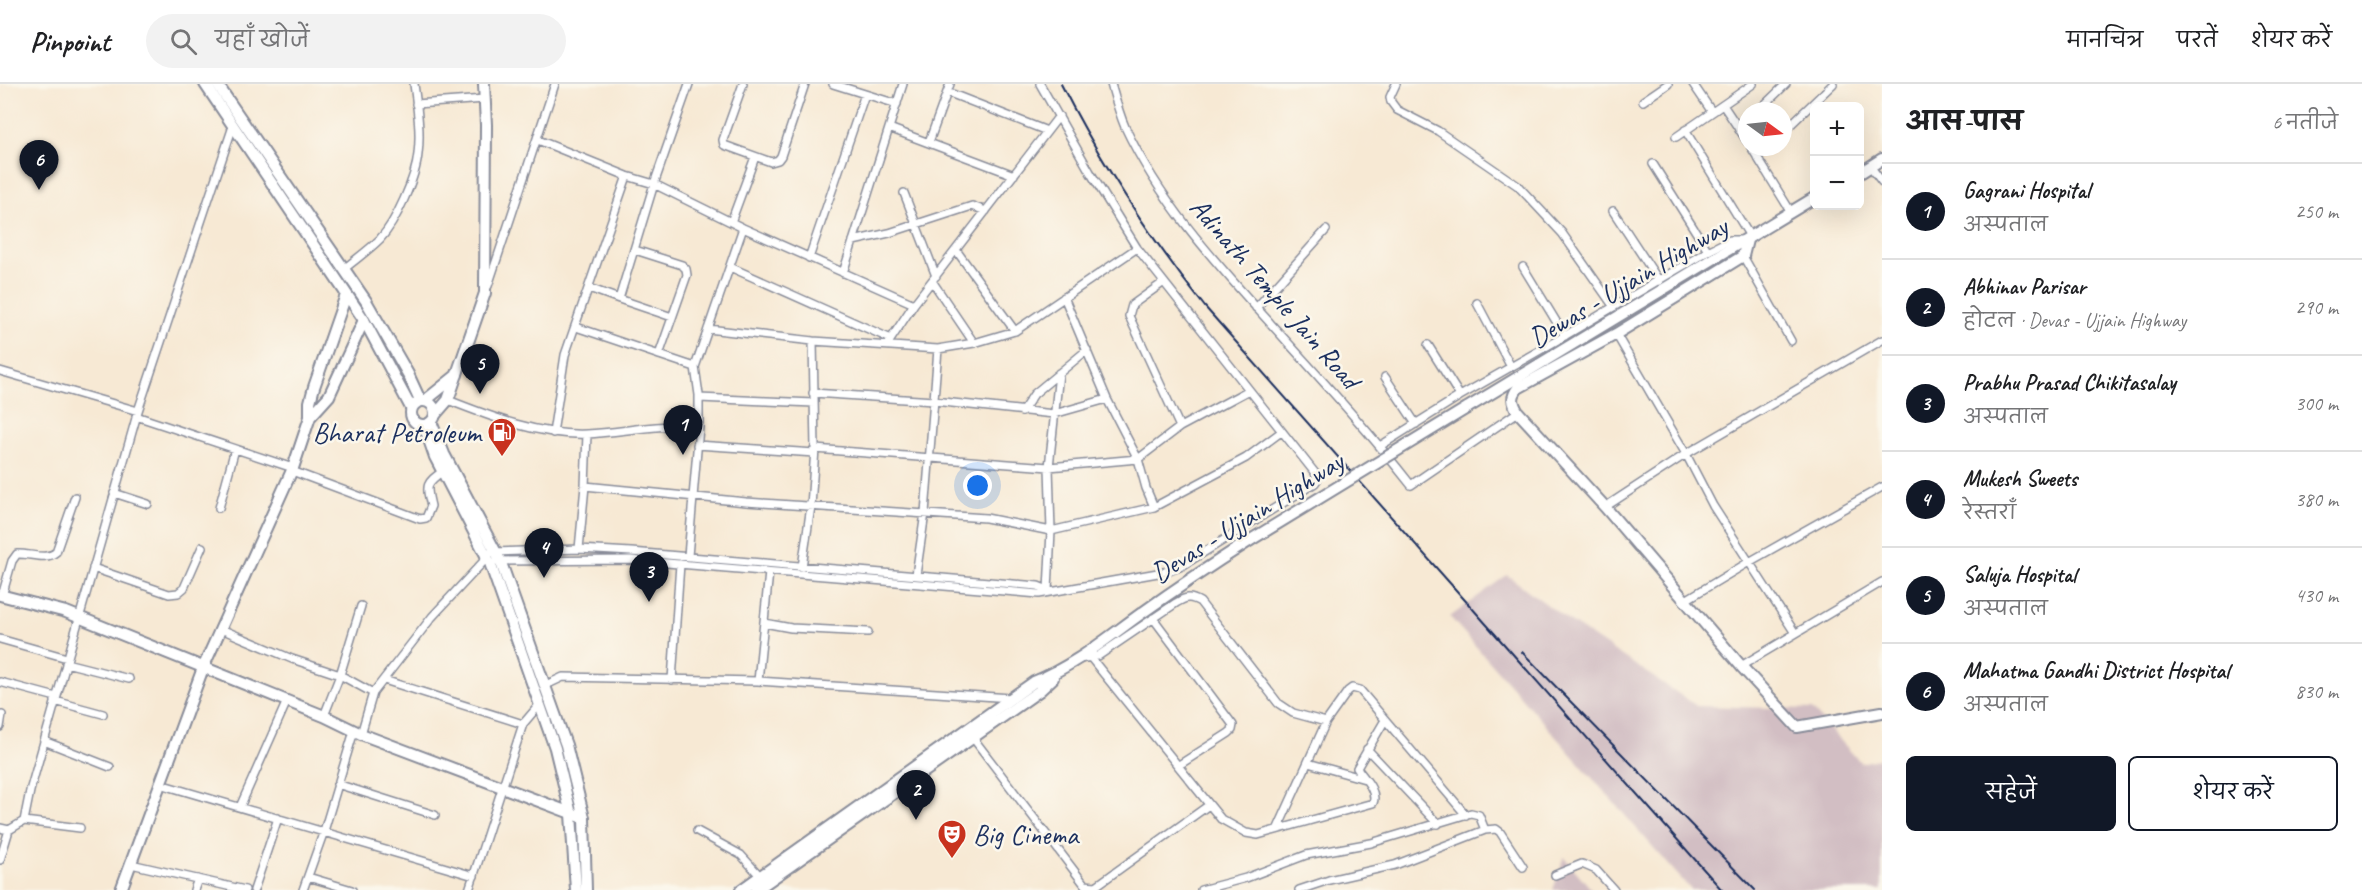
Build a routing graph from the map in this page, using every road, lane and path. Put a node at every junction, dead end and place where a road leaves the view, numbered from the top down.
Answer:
1 (205, 84) edge
2 (217, 84) edge
3 (414, 84) edge
4 (484, 84) edge
5 (555, 84) edge
6 (689, 84) edge
7 (743, 84) edge
8 (805, 84) edge
9 (833, 84) edge
10 (903, 84) edge
11 (1040, 84) edge
12 (1111, 84) edge
13 (1396, 84) edge
14 (1668, 84) edge
15 (1693, 84) edge
16 (1753, 84) edge
17 (1785, 84) edge
18 (1833, 84) edge
19 (853, 87) edge
20 (948, 88) edge
21 (865, 94) junction
22 (485, 99) junction
23 (1643, 101) dead end
24 (1767, 102) edge
25 (416, 104) junction
26 (897, 104) junction
27 (1723, 105) junction
28 (1712, 112) junction
29 (1059, 116) junction
30 (1792, 123) edge
31 (233, 126) junction
32 (889, 128) junction
33 (1738, 128) edge
34 (1685, 130) junction
35 (1047, 131) junction
36 (1676, 137) dead end
37 (538, 140) junction
38 (929, 142) junction
39 (755, 157) junction
40 (1757, 157) edge
41 (1882, 159) edge
42 (1653, 164) dead end
43 (1870, 166) junction
44 (1864, 170) edge
45 (1014, 175) junction
46 (627, 176) junction
47 (1882, 182) edge
48 (654, 184) junction
49 (904, 193) dead end
50 (1810, 201) edge
51 (986, 211) junction
52 (1613, 211) dead end
53 (1791, 212) junction
54 (731, 222) junction
55 (916, 224) junction
56 (744, 228) junction
57 (1326, 230) dead end
58 (1749, 239) junction
59 (853, 241) junction
60 (1137, 248) junction
61 (635, 250) junction
62 (956, 250) junction
63 (1708, 251) junction
64 (1743, 256) junction
65 (809, 258) junction
66 (730, 267) junction
67 (1523, 267) dead end
68 (344, 269) junction
69 (843, 273) junction
70 (934, 278) junction
71 (1659, 281) junction
72 (1164, 282) junction
73 (589, 288) junction
74 (485, 293) junction
75 (346, 295) junction
76 (1064, 297) junction
77 (619, 299) junction
78 (1477, 303) dead end
79 (914, 304) junction
80 (1614, 307) junction
81 (1257, 308) junction
82 (672, 317) junction
83 (364, 320) junction
84 (576, 327) junction
85 (708, 329) junction
86 (1015, 331) junction
87 (1616, 334) junction
88 (1565, 336) junction
89 (1882, 340) edge
90 (813, 341) junction
91 (1791, 341) dead end
92 (889, 342) junction
93 (974, 343) junction
94 (1428, 345) dead end
95 (938, 349) junction
96 (1087, 350) junction
97 (659, 355) junction
98 (695, 367) junction
99 (1511, 367) junction
100 (0, 371) edge
101 (1059, 373) junction
102 (458, 375) junction
103 (1385, 377) dead end
104 (1249, 390) junction
105 (813, 393) junction
106 (1460, 396) junction
107 (699, 398) junction
108 (1107, 399) junction
109 (423, 400) junction
110 (448, 400) junction
111 (934, 401) junction
112 (814, 403) junction
113 (411, 408) junction
114 (1467, 408) joint
115 (1022, 412) junction
116 (1518, 412) junction
117 (137, 414) junction
118 (1054, 414) junction
119 (310, 417) junction
120 (430, 421) junction
121 (1416, 424) junction
122 (1180, 427) junction
123 (699, 428) junction
124 (1281, 432) junction
125 (553, 433) junction
126 (587, 434) junction
127 (697, 445) junction
128 (1380, 446) junction
129 (236, 449) junction
130 (815, 451) junction
131 (1686, 454) junction
132 (930, 457) junction
133 (1138, 459) junction
134 (1049, 467) junction
135 (293, 469) junction
136 (443, 471) junction
137 (585, 486) junction
138 (1882, 487) edge
139 (114, 493) junction
140 (693, 496) junction
141 (75, 497) dead end
142 (148, 504) dead end
143 (811, 506) junction
144 (1154, 507) junction
145 (1605, 507) junction
146 (219, 508) dead end
147 (925, 513) junction
148 (1052, 531) junction
149 (202, 547) dead end
150 (579, 549) junction
151 (688, 556) junction
152 (491, 558) junction
153 (1749, 562) junction
154 (680, 564) junction
155 (802, 567) junction
156 (93, 568) junction
157 (769, 572) junction
158 (916, 575) junction
159 (1882, 582) edge
160 (1048, 591) junction
161 (1, 595) edge
162 (1684, 601) junction
163 (361, 606) dead end
164 (79, 617) junction
165 (1153, 618) junction
166 (764, 623) junction
167 (221, 629) junction
168 (868, 632) dead end
169 (1795, 633) junction
170 (0, 639) edge
171 (1091, 658) junction
172 (1079, 659) junction
173 (67, 661) junction
174 (1741, 666) junction
175 (203, 668) junction
176 (1057, 673) junction
177 (339, 675) junction
178 (129, 679) dead end
179 (384, 680) junction
180 (672, 680) junction
181 (758, 681) junction
182 (0, 682) edge
183 (546, 685) junction
184 (373, 693) junction
185 (1014, 698) junction
186 (56, 699) junction
187 (287, 701) junction
188 (540, 704) junction
189 (1882, 712) edge
190 (103, 714) dead end
191 (2, 716) dead end
192 (324, 716) junction
193 (1384, 720) junction
194 (1326, 722) junction
195 (523, 724) junction
196 (0, 727) edge
197 (357, 732) junction
198 (973, 738) junction
199 (44, 741) junction
200 (1367, 749) junction
201 (1308, 763) junction
202 (1179, 765) junction
203 (110, 766) dead end
204 (1365, 779) junction
205 (160, 784) junction
206 (337, 784) junction
207 (502, 786) junction
208 (1209, 805) junction
209 (240, 807) junction
210 (571, 814) junction
211 (435, 815) dead end
212 (1466, 815) junction
213 (278, 818) junction
214 (584, 818) junction
215 (24, 821) junction
216 (1438, 824) junction
217 (0, 828) edge
218 (80, 828) dead end
219 (1278, 828) junction
220 (9, 830) junction
221 (1485, 830) junction
222 (324, 831) junction
223 (697, 831) dead end
224 (0, 860) edge
225 (130, 864) junction
226 (1523, 867) dead end
227 (1555, 875) dead end
228 (474, 876) junction
229 (308, 877) junction
230 (198, 879) junction
231 (764, 879) junction
232 (235, 889) edge
233 (121, 890) edge
234 (194, 890) edge
235 (245, 890) edge
236 (254, 890) edge
237 (303, 890) edge
238 (352, 890) edge
239 (469, 890) edge
240 (576, 890) edge
241 (586, 890) edge
242 (741, 890) edge
243 (756, 890) edge
244 (1202, 890) edge
245 (1299, 890) edge
246 (1614, 890) edge

1 - 31 main road
2 - 68 main road
3 - 25 street
4 - 22 main road
5 - 37 street
6 - 48 street
7 - 39 street
8 - 39 street
9 - 19 street
10 - 26 street
11 - 29 street
12 - 81 street, Adinath Temple Jain Road
13 - 80 street
14 - 23 street
15 - 28 street
16 - 27 street
17 - 24 street
18 - 30 street
19 - 21 street
20 - 35 street
20 - 38 street
21 - 26 street
21 - 65 street
22 - 25 street
22 - 74 main road
25 - 68 street
26 - 32 street
27 - 28 street
27 - 33 street
28 - 34 street
29 - 35 street
29 - 60 street
31 - 75 main road
31 - 117 street
32 - 38 street
32 - 59 street
34 - 36 street
34 - 58 street
35 - 45 street
37 - 46 street
37 - 74 street
38 - 45 street
39 - 54 street
40 - 53 street
41 - 43 main road
42 - 63 street
43 - 44 main road
43 - 47 street
45 - 51 street
46 - 48 street
46 - 73 street
48 - 54 street
48 - 61 street
49 - 55 street
50 - 53 main road, Dewas - Ujjain Highway
51 - 55 street
51 - 62 street
52 - 71 street
53 - 58 main road, Dewas - Ujjain Highway
54 - 56 street
55 - 59 street
55 - 70 street
56 - 65 street
56 - 66 street
57 - 81 street
58 - 63 street
58 - 64 main road
58 - 114 main road, Dewas - Ujjain Highway
59 - 69 street
60 - 72 street
60 - 76 street
61 - 77 street
61 - 82 street
62 - 70 street
62 - 86 street
63 - 71 street
64 - 87 main road
64 - 91 street
65 - 69 street
66 - 85 street
66 - 92 street
67 - 88 street
68 - 109 main road
69 - 79 street
70 - 79 street
70 - 93 street
71 - 80 street
72 - 104 street
72 - 122 street
73 - 77 street
73 - 84 street
74 - 102 main road
75 - 83 main road
75 - 119 main road
76 - 86 street
76 - 96 street
77 - 82 street
78 - 99 street
79 - 92 street
80 - 88 street
81 - 128 street, Adinath Temple Jain Road
82 - 97 street
83 - 113 main road
83 - 119 main road
84 - 97 street
84 - 125 street
85 - 90 street
85 - 98 street
86 - 93 street
87 - 116 main road
87 - 131 street
88 - 99 street
89 - 131 street
90 - 92 street
90 - 105 street
92 - 95 street
93 - 95 street
94 - 106 street
95 - 111 street
96 - 101 street
96 - 108 street
97 - 98 street
98 - 107 street
99 - 106 street
100 - 117 street
101 - 115 street
101 - 118 street
102 - 109 main road
102 - 110 main road
103 - 121 street
104 - 122 street
104 - 124 street
105 - 111 street
105 - 112 street
106 - 121 street
107 - 112 street
107 - 123 street
108 - 118 street
108 - 133 street
109 - 113 main road
109 - 120 main road
110 - 120 main road
110 - 125 street
111 - 115 street
111 - 132 street
112 - 130 street
113 - 120 main road
114 - 172 main road, Devas - Ujjain Highway, bridge
115 - 118 street
116 - 128 street, Adinath Temple Jain Road
116 - 145 main road
117 - 129 street
117 - 139 street
118 - 134 street
119 - 135 main road
120 - 136 main road
120 - 152 main road
121 - 128 street
122 - 133 street
123 - 126 street
123 - 127 street
124 - 144 street
124 - 160 street
125 - 126 street
126 - 137 street
127 - 130 street
127 - 140 street
129 - 135 street
129 - 146 street
130 - 132 street
130 - 143 street
131 - 145 street
131 - 153 street
132 - 134 street
132 - 147 street
133 - 134 street
133 - 144 street
134 - 148 street
135 - 136 street
135 - 167 main road
136 - 152 main road
137 - 140 street
137 - 150 street
138 - 153 street
139 - 142 street
139 - 156 street
140 - 143 street
140 - 151 street
141 - 161 street
143 - 147 street
143 - 155 street
144 - 148 street
145 - 162 main road
147 - 148 street
147 - 158 street
148 - 160 street
149 - 156 street
150 - 151 street
150 - 152 street
151 - 155 street
152 - 154 street
152 - 179 street
152 - 183 main road
152 - 188 main road
153 - 162 street
153 - 169 street
154 - 157 street
154 - 180 street
155 - 158 street
156 - 164 street
157 - 160 street
157 - 166 street
158 - 160 street
159 - 169 street
161 - 164 main road
162 - 174 main road
163 - 177 street
164 - 173 street
164 - 175 main road
165 - 171 street
165 - 194 street
165 - 202 street
166 - 168 street
166 - 181 street
167 - 175 main road
167 - 177 street
169 - 174 street
170 - 173 street
171 - 172 street
171 - 202 street
172 - 176 main road, Devas - Ujjain Highway
173 - 178 street
173 - 186 street
174 - 189 main road
175 - 187 main road
175 - 205 main road
176 - 185 main road, Devas - Ujjain Highway
176 - 198 main road, Devas - Ujjain Highway
177 - 184 street
177 - 192 street
179 - 184 street
179 - 195 street
180 - 181 street
180 - 183 street
181 - 185 street
182 - 186 street
183 - 214 main road
184 - 197 street
185 - 231 main road, Devas - Ujjain Highway
186 - 190 street
186 - 199 street
187 - 192 main road
187 - 209 street
188 - 195 street
188 - 210 main road
191 - 196 street
192 - 197 main road
193 - 194 street
193 - 200 street
193 - 212 street
194 - 201 street
195 - 207 street
197 - 206 street
197 - 207 main road
198 - 208 street
198 - 231 main road, Devas - Ujjain Highway
199 - 203 street
199 - 215 street
200 - 204 street
200 - 216 street
201 - 204 street
201 - 219 street
202 - 208 street
204 - 219 street
205 - 209 street
205 - 225 main road
206 - 211 street
206 - 222 street
207 - 210 main road
207 - 228 street
208 - 219 street
209 - 213 street
210 - 214 main road
210 - 240 main road
212 - 216 street
212 - 221 street
213 - 222 street
213 - 236 street
214 - 241 main road
215 - 218 street
215 - 220 street
216 - 244 street
217 - 220 street
220 - 224 street
221 - 226 street
221 - 245 street
222 - 228 street
222 - 229 street
223 - 231 street
225 - 230 street
225 - 233 main road
227 - 246 street
228 - 239 street
229 - 237 street
229 - 238 street
230 - 232 street
230 - 234 street
231 - 242 main road, Devas - Ujjain Highway
231 - 243 main road, Devas - Ujjain Highway
232 - 235 street

